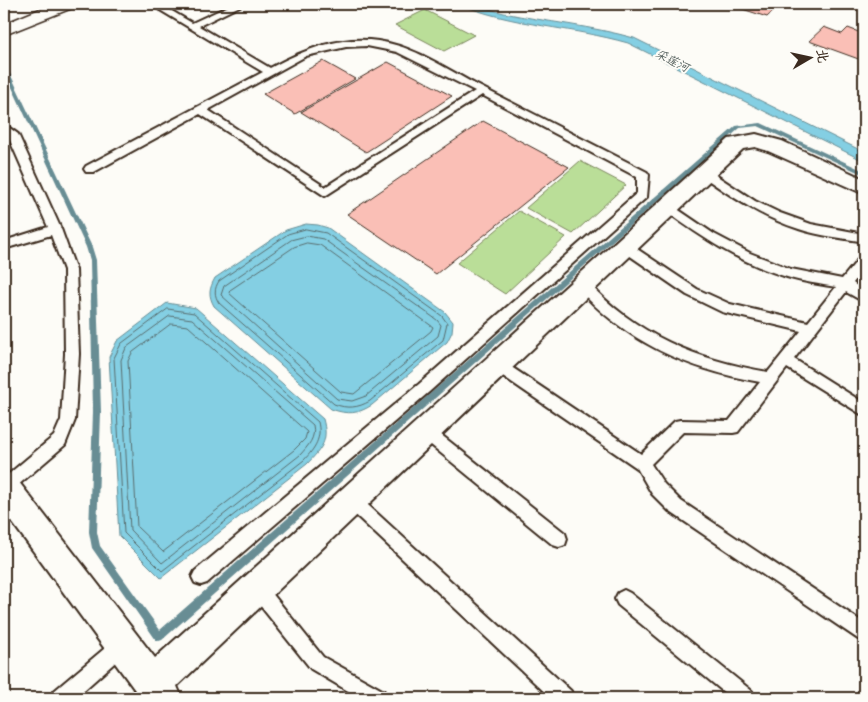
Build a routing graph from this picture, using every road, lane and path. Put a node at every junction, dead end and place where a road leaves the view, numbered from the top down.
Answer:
1 (66, 4) edge
2 (154, 4) edge
3 (240, 4) edge
4 (192, 26) junction
5 (4, 30) edge
6 (270, 72) junction
7 (482, 91) junction
8 (200, 109) junction
9 (4, 128) edge
10 (90, 169) dead end
11 (705, 172) junction
12 (864, 187) edge
13 (667, 206) junction
14 (55, 229) junction
15 (864, 238) edge
16 (4, 245) edge
17 (624, 246) junction
18 (864, 260) edge
19 (582, 284) junction
20 (845, 284) junction
21 (864, 297) edge
22 (810, 328) junction
23 (785, 360) junction
24 (496, 364) junction
25 (771, 378) junction
26 (864, 410) edge
27 (425, 431) junction
28 (642, 463) junction
29 (4, 487) edge
30 (351, 500) junction
31 (560, 539) dead end
32 (201, 578) dead end
33 (257, 588) junction
34 (624, 599) dead end
35 (864, 633) edge
36 (123, 644) junction
37 (159, 691) edge
38 (61, 698) edge
39 (377, 698) edge
40 (564, 698) edge
41 (745, 698) edge

1 - 5 street
2 - 4 lane
3 - 4 lane
4 - 6 lane
6 - 7 lane
6 - 8 lane
7 - 8 lane
7 - 32 lane
8 - 10 lane
9 - 14 lane
11 - 12 street
11 - 13 street
11 - 15 lane
13 - 17 street
13 - 20 lane
14 - 16 lane
14 - 29 lane
17 - 19 street
17 - 22 lane
18 - 20 lane
19 - 24 street
19 - 25 lane
20 - 21 lane
20 - 22 lane
22 - 23 lane
23 - 25 lane
23 - 26 lane
24 - 27 street
24 - 28 lane
25 - 28 lane
27 - 30 street
27 - 31 lane
28 - 35 lane
29 - 36 street
30 - 33 street
30 - 40 lane
33 - 37 street
33 - 39 lane
34 - 41 lane
36 - 37 street
36 - 38 lane

